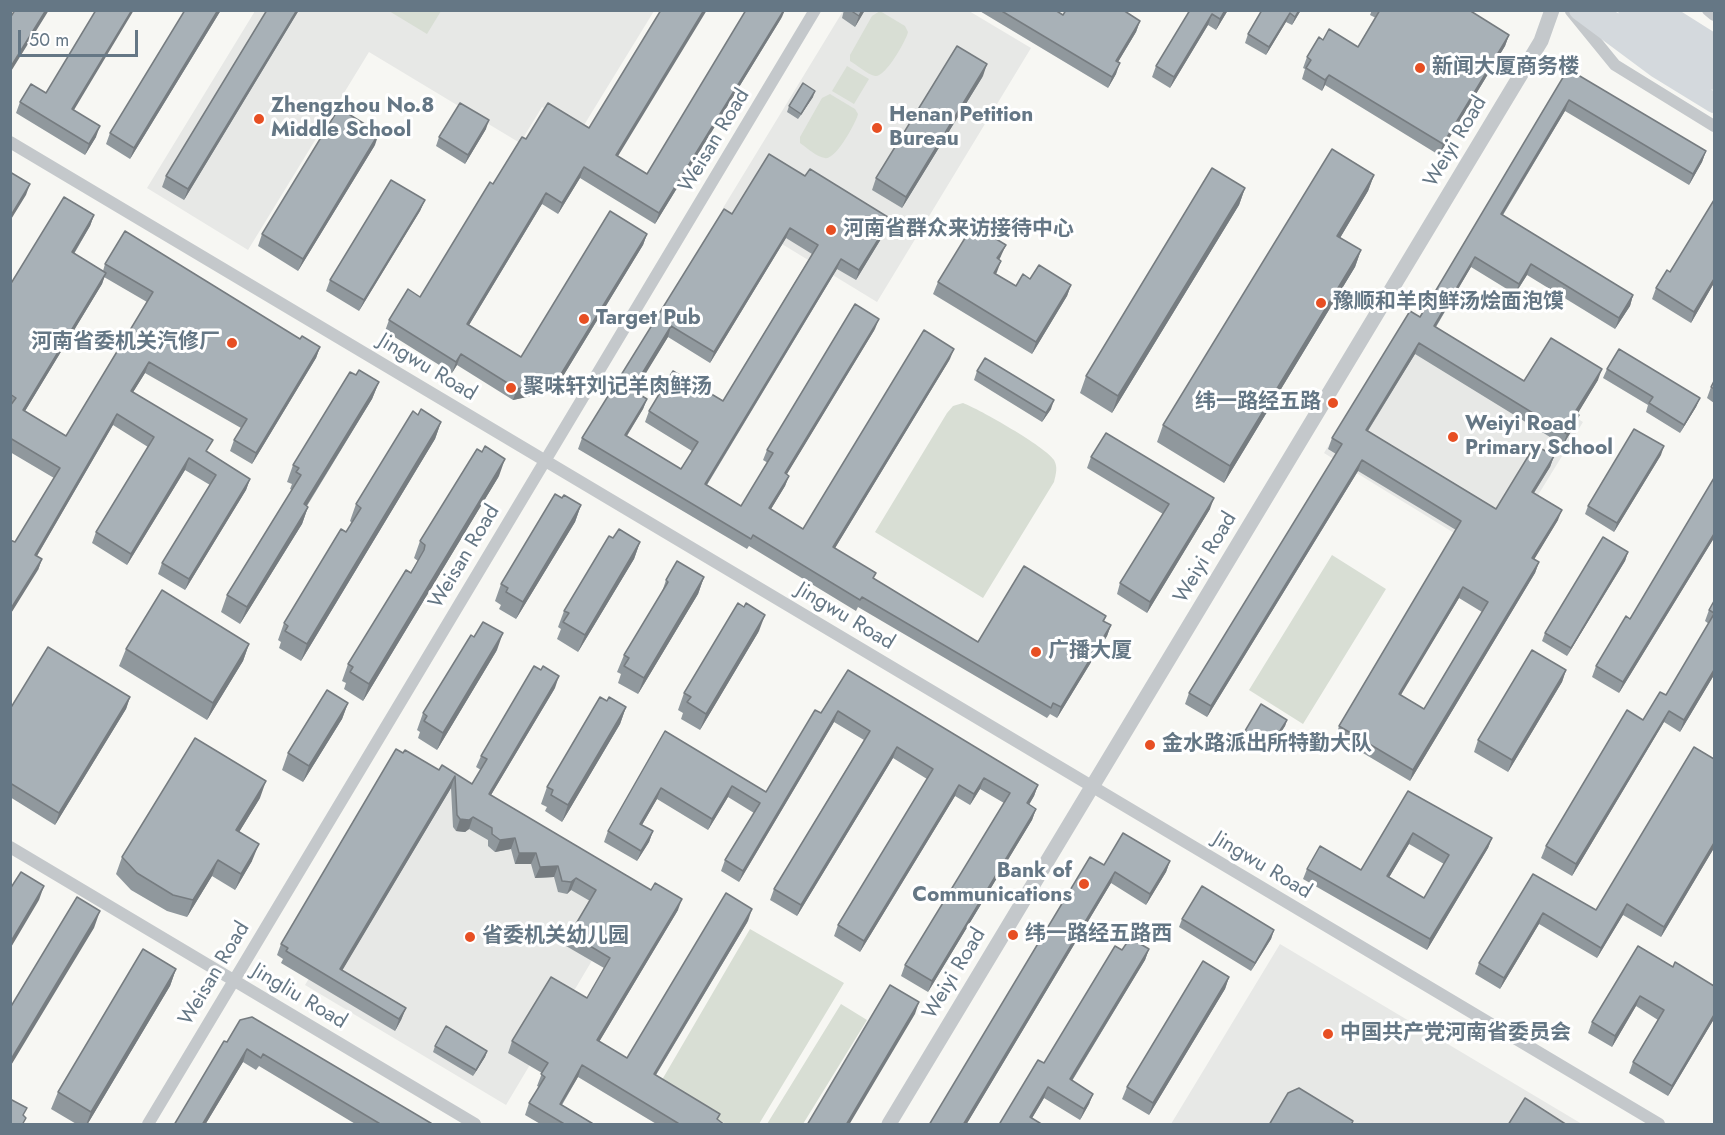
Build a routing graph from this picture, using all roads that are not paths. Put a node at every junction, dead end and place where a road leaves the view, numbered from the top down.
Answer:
1 (815, 10) edge
2 (1552, 10) edge
3 (1570, 10) edge
4 (1579, 10) edge
5 (1591, 10) edge
6 (1628, 10) edge
7 (1660, 10) edge
8 (1708, 10) edge
9 (1714, 15) edge
10 (1714, 44) edge
11 (1714, 63) edge
12 (1714, 80) edge
13 (1714, 103) edge
14 (1714, 126) edge
15 (10, 142) edge
16 (545, 461) junction
17 (1092, 788) junction
18 (10, 847) edge
19 (234, 981) junction
20 (148, 1125) edge
21 (475, 1125) edge
22 (889, 1125) edge
23 (1659, 1125) edge

1 - 16 street, Weisan Road
2 - 17 street, Weiyi Road
3 - 14 street
4 - 13 main road
5 - 12 main road
6 - 11 main road
7 - 10 main road
8 - 9 street
15 - 16 street, Jingwu Road
16 - 17 street, Jingwu Road
16 - 19 street, Weisan Road
17 - 22 street, Weiyi Road
17 - 23 street, Jingwu Road
18 - 19 street, Jingliu Road
19 - 20 street, Weisan Road
19 - 21 street, Jingliu Road

